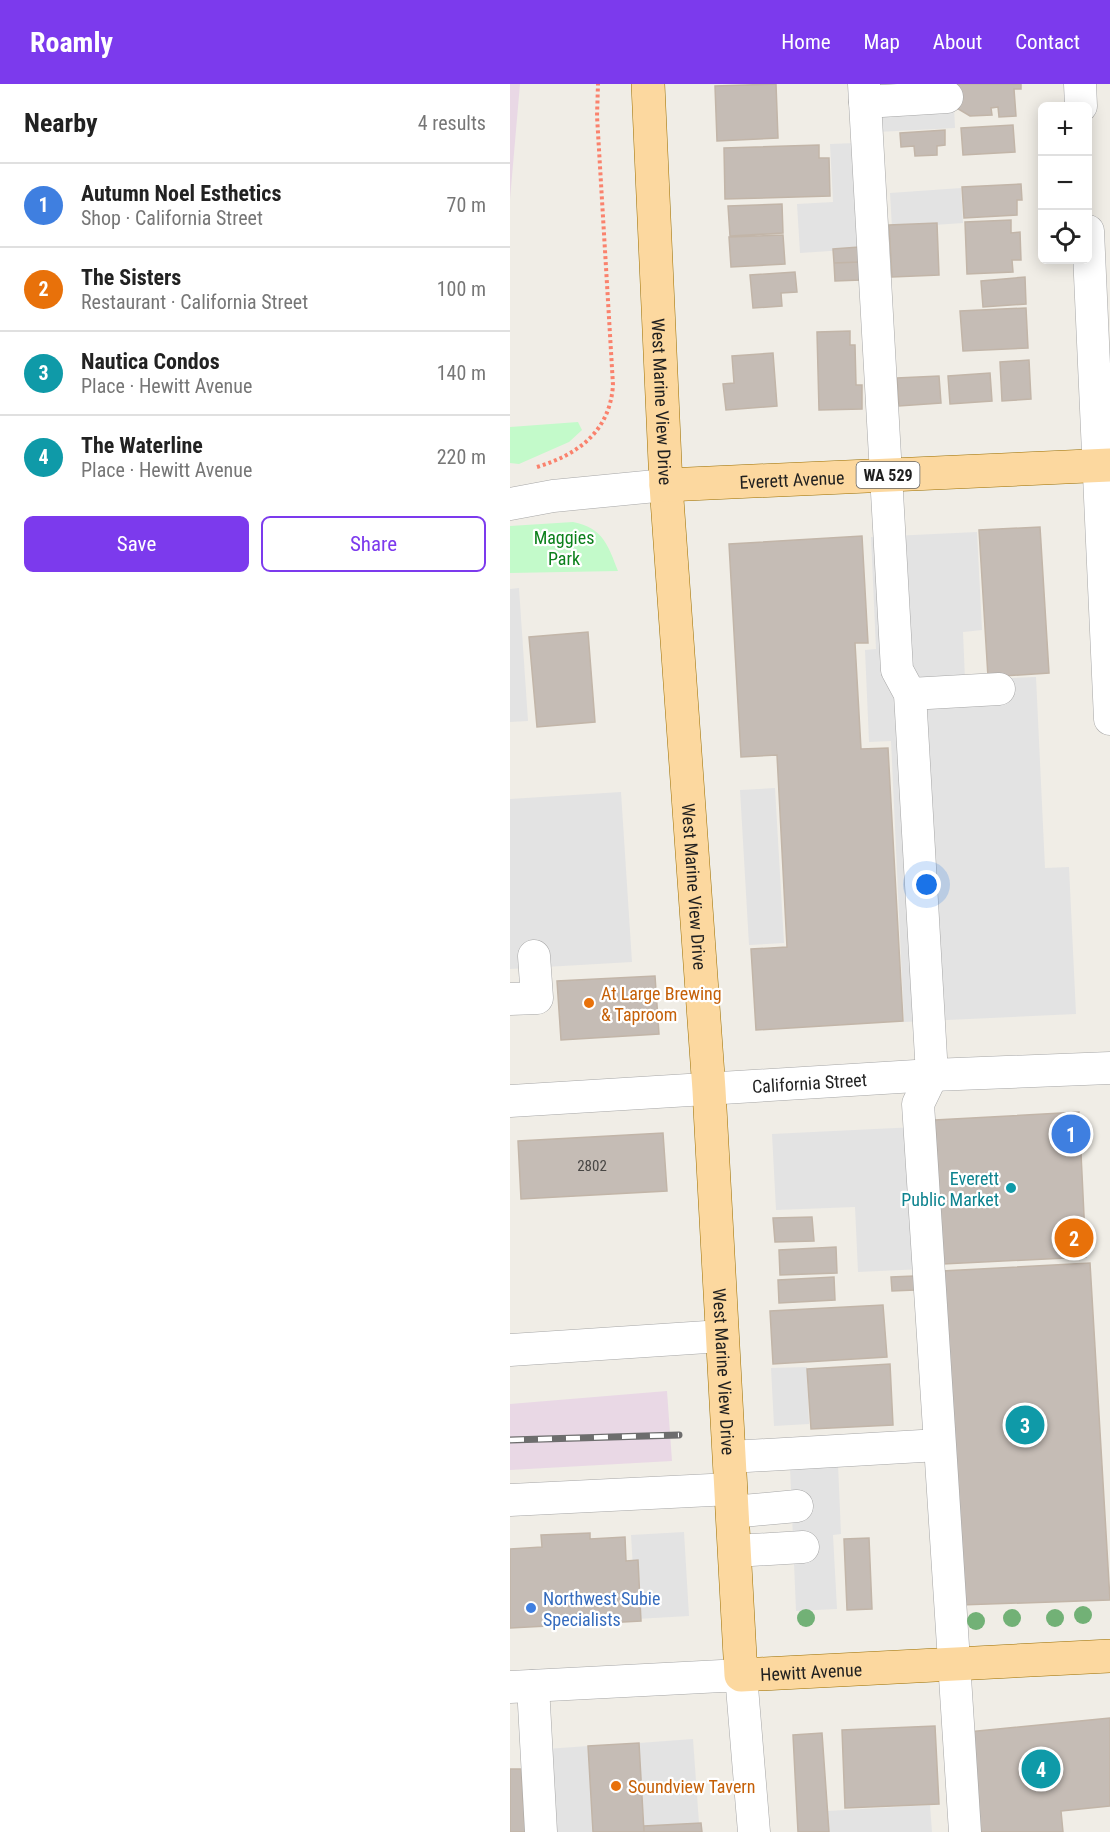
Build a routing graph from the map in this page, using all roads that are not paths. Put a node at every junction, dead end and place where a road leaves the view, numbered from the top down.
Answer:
1 (648, 84) edge
2 (1080, 84) edge
3 (864, 93) edge
4 (947, 97) dead end
5 (1081, 102) edge
6 (1090, 264) edge
7 (1105, 465) edge
8 (886, 475) junction
9 (666, 485) junction
10 (510, 504) edge
11 (999, 689) dead end
12 (910, 694) junction
13 (1110, 719) edge
14 (534, 956) dead end
15 (510, 999) edge
16 (1110, 1068) edge
17 (932, 1075) junction
18 (709, 1090) junction
19 (510, 1101) edge
20 (723, 1336) junction
21 (510, 1350) edge
22 (939, 1445) junction
23 (731, 1486) junction
24 (510, 1500) edge
25 (796, 1506) dead end
26 (803, 1547) dead end
27 (735, 1551) junction
28 (1110, 1656) edge
29 (952, 1664) junction
30 (741, 1675) junction
31 (521, 1687) edge
32 (541, 1832) edge
33 (754, 1832) edge
34 (965, 1832) edge

1 - 9 main road, West Marine View Drive
2 - 5 street
3 - 4 street
3 - 8 street
6 - 7 street
7 - 8 main road, Everett Avenue / WA 529
7 - 13 street
8 - 9 main road, Everett Avenue / WA 529
8 - 12 street
9 - 10 street, Everett Avenue
9 - 18 main road, West Marine View Drive
11 - 12 street
12 - 17 street
14 - 15 street
16 - 17 street, California Street
17 - 18 street, California Street
17 - 22 street
18 - 19 street, California Street
18 - 20 main road, West Marine View Drive
20 - 21 street
20 - 23 main road, West Marine View Drive
22 - 23 street
22 - 29 street
23 - 24 street
23 - 25 street
23 - 27 main road, West Marine View Drive
26 - 27 street
27 - 30 main road, West Marine View Drive
28 - 29 main road, Hewitt Avenue
29 - 30 main road, Hewitt Avenue
29 - 34 street
30 - 31 street, Hewitt Avenue
30 - 33 street, West Marine View Drive
31 - 32 street

